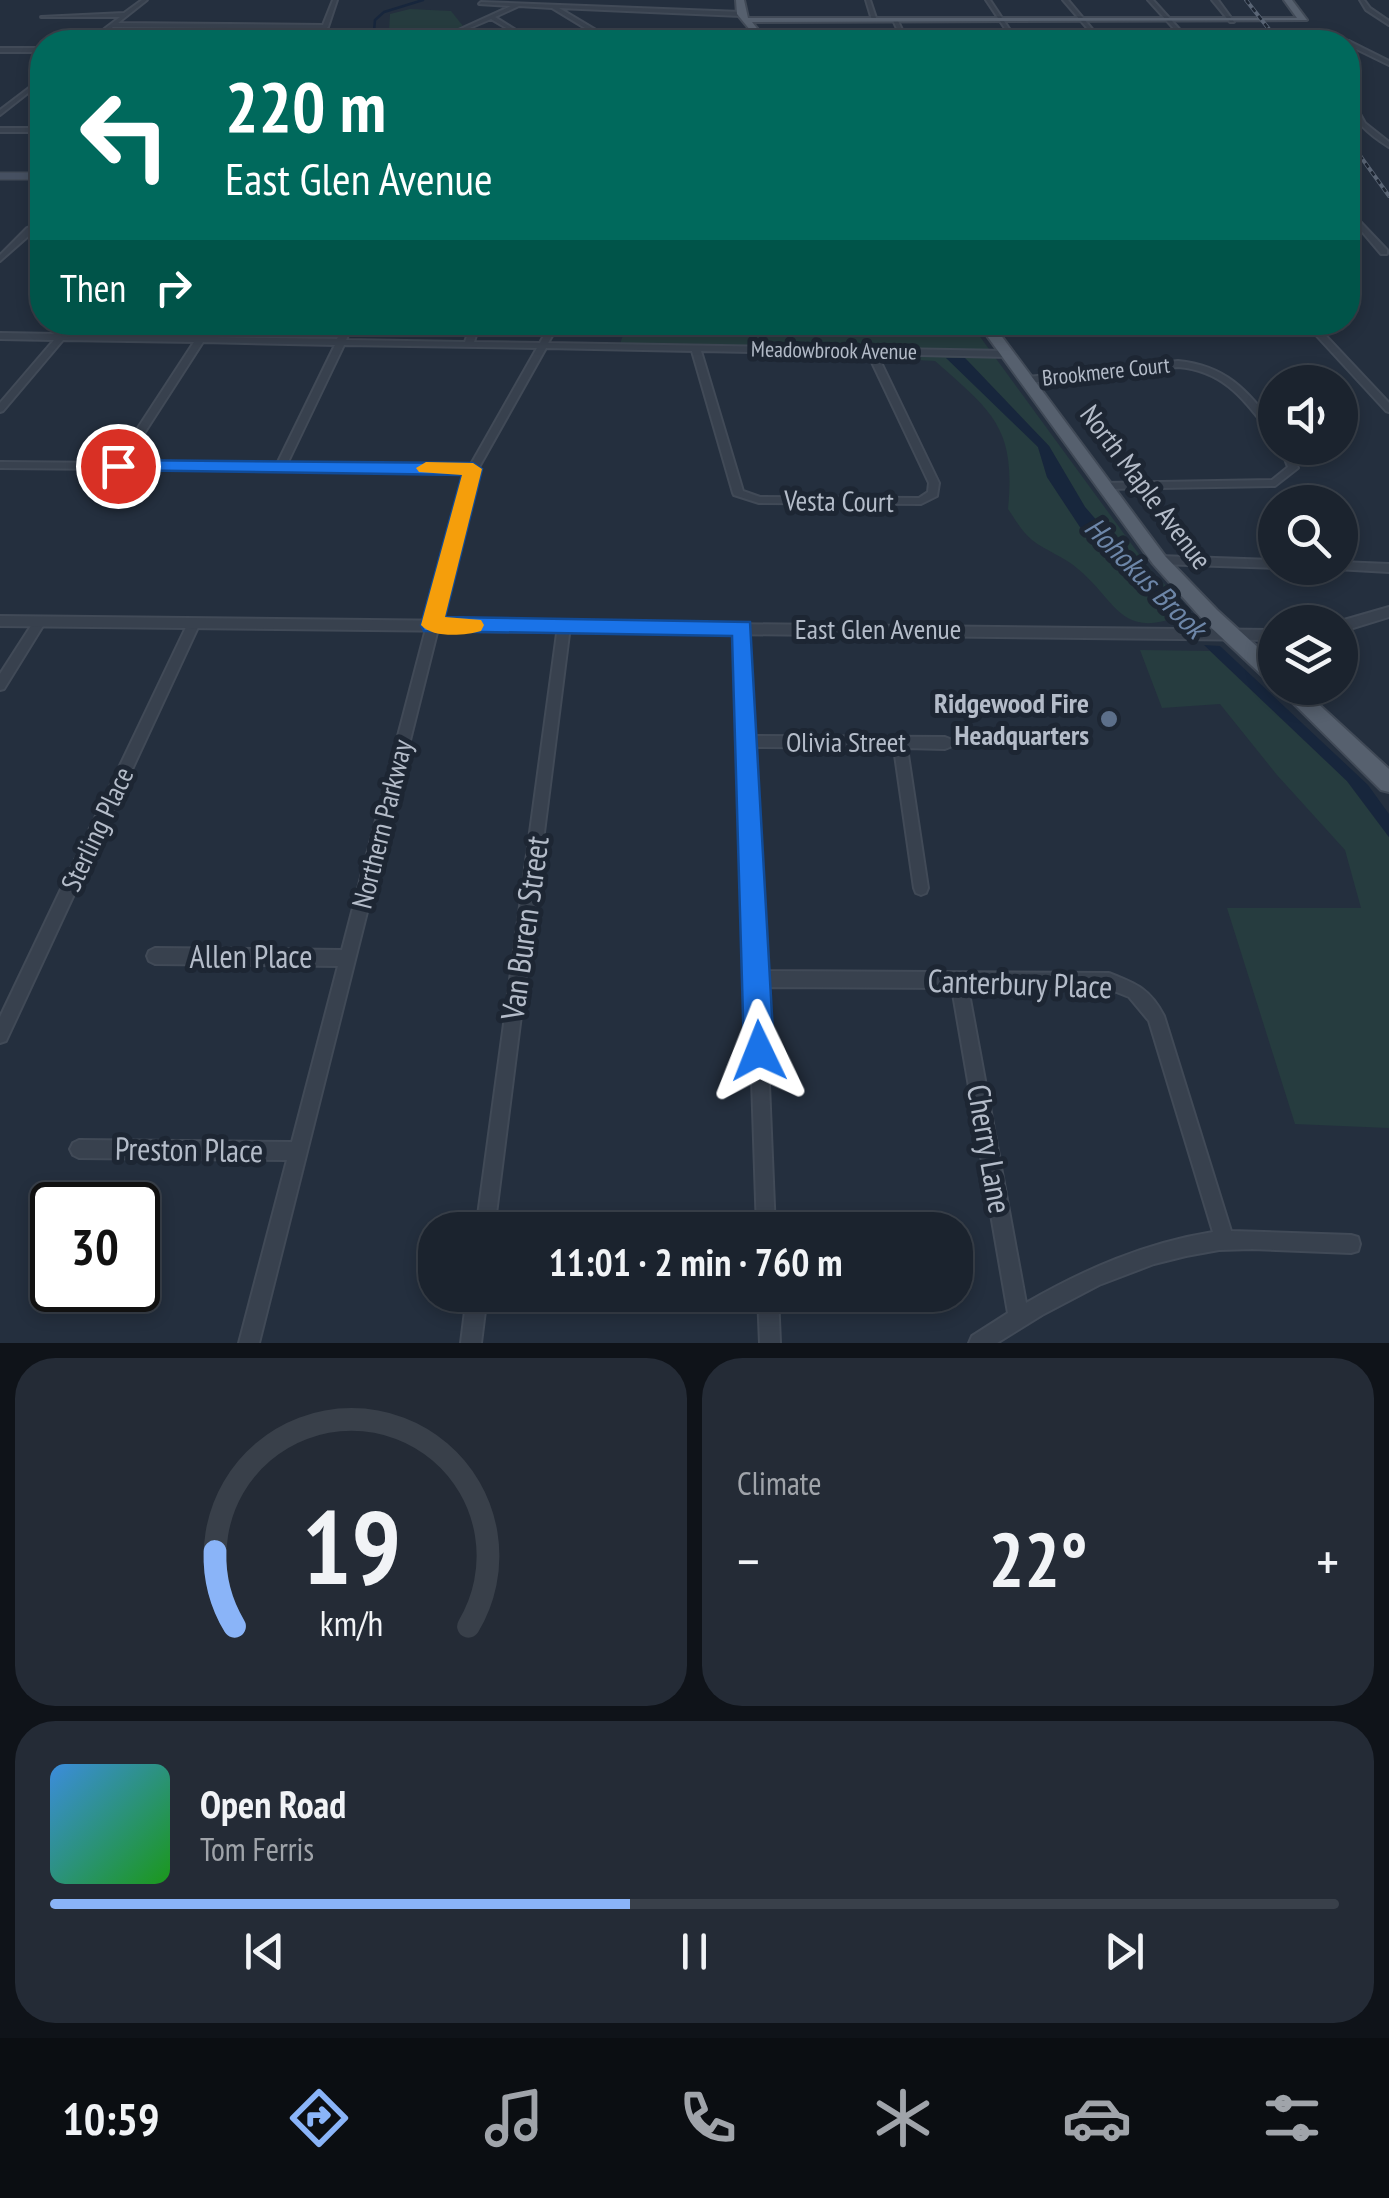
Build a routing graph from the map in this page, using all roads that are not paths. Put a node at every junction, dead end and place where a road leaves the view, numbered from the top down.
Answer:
1 (145, 0) edge
2 (335, 0) edge
3 (740, 0) edge
4 (868, 0) edge
5 (988, 0) edge
6 (1064, 0) edge
7 (1150, 0) edge
8 (1215, 0) edge
9 (1291, 0) edge
10 (1362, 0) edge
11 (482, 2) edge
12 (521, 2) edge
13 (554, 6) junction
14 (124, 16) junction
15 (743, 16) junction
16 (44, 17) dead end
17 (492, 17) junction
18 (875, 20) junction
19 (896, 20) junction
20 (1002, 21) junction
21 (1082, 21) junction
22 (1170, 22) junction
23 (1232, 22) junction
24 (1389, 23) edge
25 (112, 25) junction
26 (106, 30) edge
27 (462, 30) edge
28 (513, 30) edge
29 (592, 30) edge
30 (754, 30) edge
31 (901, 30) edge
32 (1008, 30) edge
33 (1090, 30) edge
34 (1178, 30) edge
35 (1360, 49) edge
36 (0, 50) edge
37 (30, 50) edge
38 (1389, 63) edge
39 (30, 89) edge
40 (26, 92) junction
41 (30, 92) edge
42 (0, 113) edge
43 (1360, 120) edge
44 (0, 130) edge
45 (30, 130) edge
46 (1389, 146) edge
47 (0, 176) edge
48 (30, 176) edge
49 (1360, 225) edge
50 (1362, 227) joint
51 (30, 230) edge
52 (1384, 252) dead end
53 (0, 259) edge
54 (204, 335) edge
55 (344, 335) edge
56 (472, 335) edge
57 (550, 335) edge
58 (994, 335) edge
59 (1320, 335) edge
60 (0, 336) edge
61 (61, 337) junction
62 (201, 339) junction
63 (341, 342) junction
64 (469, 344) junction
65 (545, 346) junction
66 (696, 348) junction
67 (871, 351) junction
68 (1008, 354) junction
69 (1028, 380) junction
70 (1389, 408) edge
71 (0, 409) edge
72 (1258, 412) edge
73 (0, 465) edge
74 (1292, 465) edge
75 (118, 466) junction
76 (281, 467) junction
77 (473, 469) junction
78 (1105, 486) junction
79 (1159, 560) junction
80 (1258, 563) edge
81 (1358, 567) edge
82 (1389, 568) edge
83 (1389, 612) edge
84 (0, 621) edge
85 (40, 621) junction
86 (1358, 621) edge
87 (194, 623) junction
88 (432, 625) junction
89 (564, 626) junction
90 (743, 628) junction
91 (1220, 632) junction
92 (1258, 634) edge
93 (1258, 662) edge
94 (0, 685) edge
95 (1306, 705) edge
96 (747, 742) junction
97 (900, 742) junction
98 (945, 743) dead end
99 (1389, 783) edge
100 (921, 888) dead end
101 (155, 956) dead end
102 (348, 958) junction
103 (756, 980) junction
104 (959, 980) junction
105 (0, 1035) edge
106 (79, 1148) dead end
107 (298, 1151) junction
108 (488, 1212) edge
109 (765, 1212) edge
110 (1225, 1240) junction
111 (1350, 1244) dead end
112 (475, 1312) edge
113 (769, 1312) edge
114 (1019, 1318) junction
115 (249, 1343) edge
116 (470, 1343) edge
117 (770, 1343) edge
118 (978, 1343) edge

1 - 14 street
2 - 25 street
3 - 15 main road
4 - 18 street
5 - 20 street
6 - 21 street
7 - 22 street
8 - 23 street
9 - 23 main road
10 - 24 street
11 - 12 street
12 - 13 street
12 - 17 street
13 - 15 street
13 - 29 street
14 - 16 street
14 - 25 street
15 - 18 main road
15 - 30 main road
17 - 27 street
17 - 28 street
18 - 19 main road
19 - 20 main road
19 - 31 street
20 - 21 main road
20 - 32 street
21 - 22 main road
21 - 33 street
22 - 23 main road
22 - 34 street
25 - 26 street
35 - 38 street
36 - 37 street
39 - 40 street
40 - 41 street
40 - 42 street
43 - 46 street
44 - 45 street
47 - 48 main road
49 - 50 street
50 - 52 street
51 - 53 street
54 - 62 street
55 - 63 street
56 - 64 street
57 - 65 street, Northern Parkway
58 - 68 main road, North Maple Avenue
59 - 70 street
60 - 61 street, Meadowbrook Avenue
61 - 62 street, Meadowbrook Avenue
61 - 71 street
62 - 63 street, Meadowbrook Avenue
62 - 75 street
63 - 64 street, Meadowbrook Avenue
63 - 76 street
64 - 65 street, Meadowbrook Avenue
65 - 66 street, Meadowbrook Avenue
65 - 77 street, Northern Parkway
66 - 67 street, Meadowbrook Avenue
66 - 67 street, Vesta Court
67 - 68 street, Meadowbrook Avenue
68 - 69 main road, North Maple Avenue
69 - 72 street, Brookmere Court
69 - 78 main road, North Maple Avenue
73 - 75 street
74 - 78 street
75 - 76 street
76 - 77 street
77 - 88 street, Northern Parkway
78 - 79 main road, North Maple Avenue
79 - 80 street
79 - 91 main road, North Maple Avenue
81 - 82 street
83 - 86 street
84 - 85 street, East Glen Avenue
85 - 87 street, East Glen Avenue
85 - 94 street
87 - 88 street, East Glen Avenue
87 - 105 street, Sterling Place
88 - 89 street, East Glen Avenue
88 - 102 street, Northern Parkway
89 - 90 street, East Glen Avenue
89 - 108 street, Van Buren Street
90 - 91 street, East Glen Avenue
90 - 96 street
91 - 92 street, East Glen Avenue
91 - 93 main road, North Maple Avenue
95 - 99 main road
96 - 97 street, Olivia Street
96 - 103 street
97 - 98 street, Olivia Street
97 - 100 street
101 - 102 street, Allen Place
102 - 107 street, Northern Parkway
103 - 104 street, Canterbury Place
103 - 109 street
104 - 110 street, Canterbury Place
104 - 114 street, Cherry Lane
106 - 107 street, Preston Place
107 - 115 street, Northern Parkway
110 - 111 street
110 - 114 street
112 - 116 street
113 - 117 street
114 - 118 street

